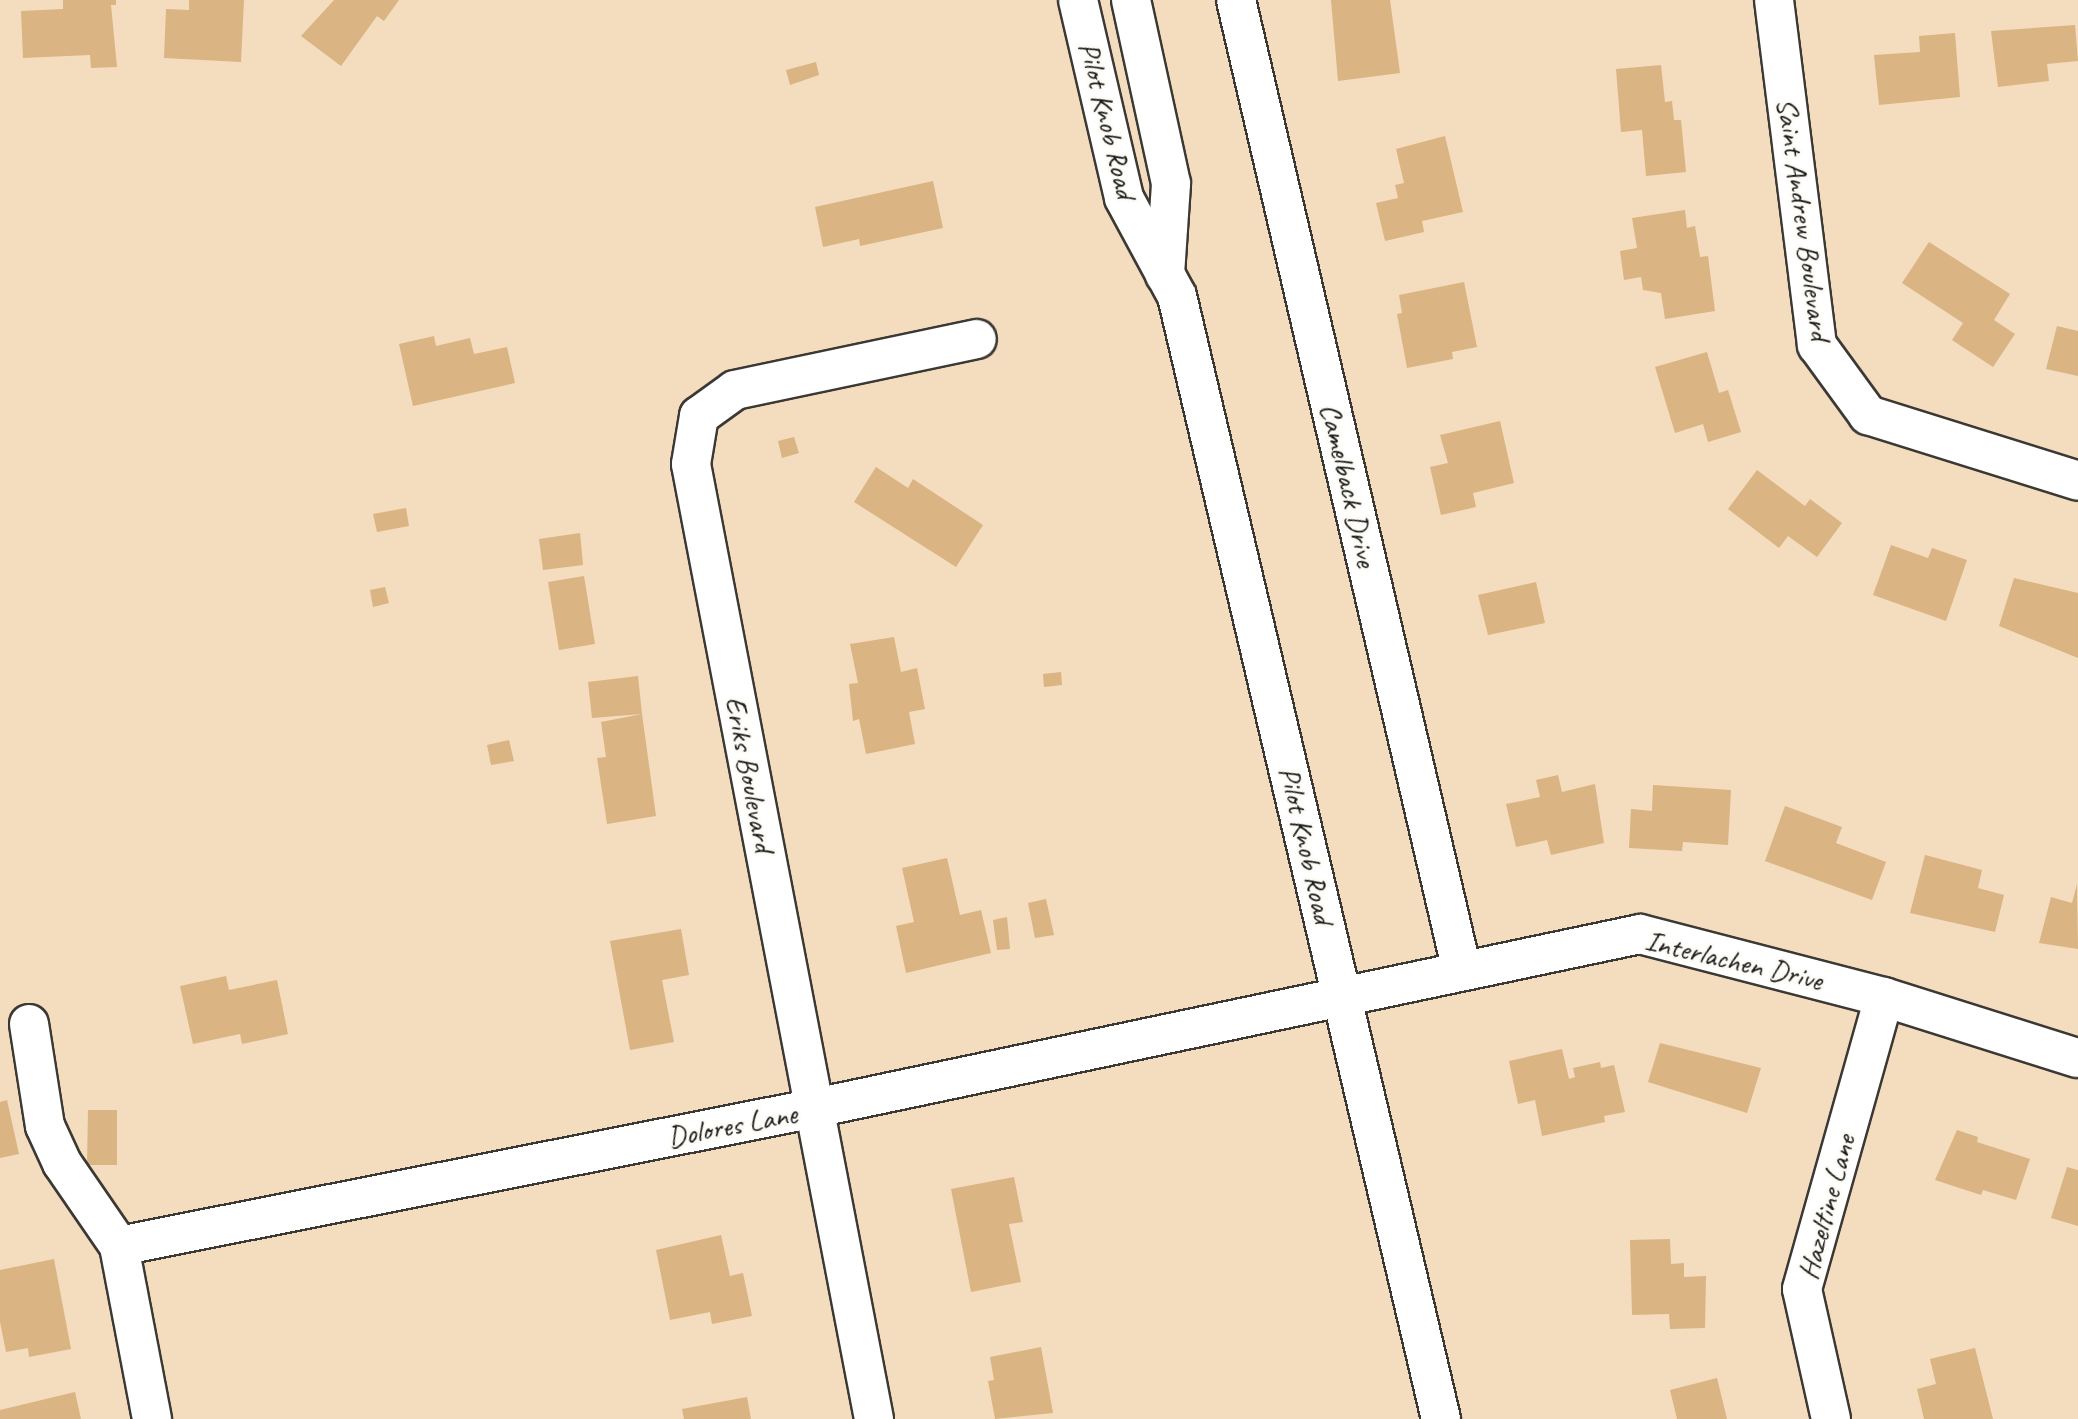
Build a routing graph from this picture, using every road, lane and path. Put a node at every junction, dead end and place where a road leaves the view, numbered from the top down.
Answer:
1 (1078, 0) edge
2 (1131, 0) edge
3 (1236, 0) edge
4 (1774, 0) edge
5 (1165, 275) junction
6 (977, 339) dead end
7 (2078, 481) edge
8 (1462, 971) junction
9 (1343, 996) junction
10 (1884, 998) junction
11 (29, 1024) dead end
12 (2078, 1058) edge
13 (815, 1108) junction
14 (119, 1245) junction
15 (152, 1419) edge
16 (874, 1419) edge
17 (1441, 1419) edge
18 (1831, 1419) edge

1 - 5 street, Pilot Knob Road
2 - 5 street, Pilot Knob Road
3 - 8 street, Camelback Drive
4 - 7 street, Saint Andrew Boulevard
5 - 9 street, Pilot Knob Road
6 - 13 street, Eriks Boulevard
8 - 9 street, Interlachen Drive
8 - 10 street, Interlachen Drive
9 - 13 street, Dolores Lane
9 - 17 street, Pilot Knob Road
10 - 12 street, Interlachen Drive
10 - 18 street, Hazeltine Lane
11 - 14 street
13 - 14 street, Dolores Lane
13 - 16 street, Eriks Boulevard
14 - 15 street

